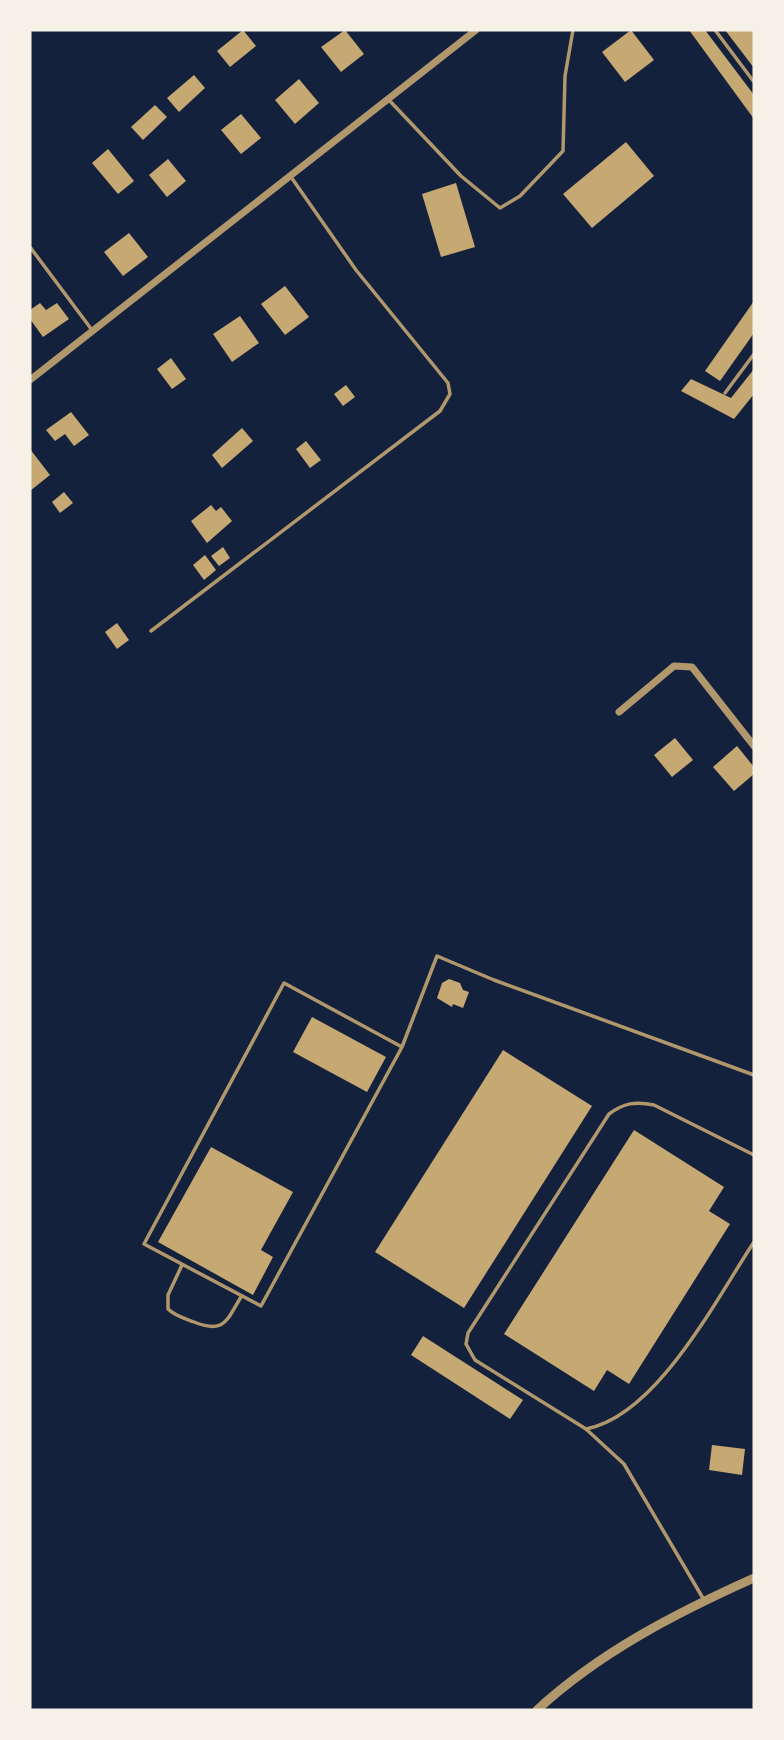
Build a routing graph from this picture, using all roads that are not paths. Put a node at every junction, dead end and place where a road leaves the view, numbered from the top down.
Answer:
1 (476, 30) edge
2 (573, 30) edge
3 (715, 30) edge
4 (754, 82) edge
5 (388, 99) junction
6 (291, 177) junction
7 (30, 247) edge
8 (93, 332) junction
9 (754, 354) edge
10 (30, 380) edge
11 (725, 393) dead end
12 (151, 631) dead end
13 (619, 712) dead end
14 (754, 746) edge
15 (402, 1047) junction
16 (754, 1075) edge
17 (754, 1155) edge
18 (754, 1242) edge
19 (182, 1265) junction
20 (241, 1296) junction
21 (586, 1429) junction
22 (754, 1578) edge
23 (704, 1600) junction
24 (537, 1710) edge

1 - 5 street
2 - 5 lane
3 - 4 lane
5 - 6 street
6 - 8 street
6 - 12 lane
7 - 8 lane
8 - 10 street
9 - 11 lane
13 - 14 street
15 - 16 lane
15 - 19 lane
15 - 20 lane
17 - 21 lane
18 - 21 lane
19 - 20 lane
19 - 20 lane
21 - 23 lane
22 - 23 street
23 - 24 street

